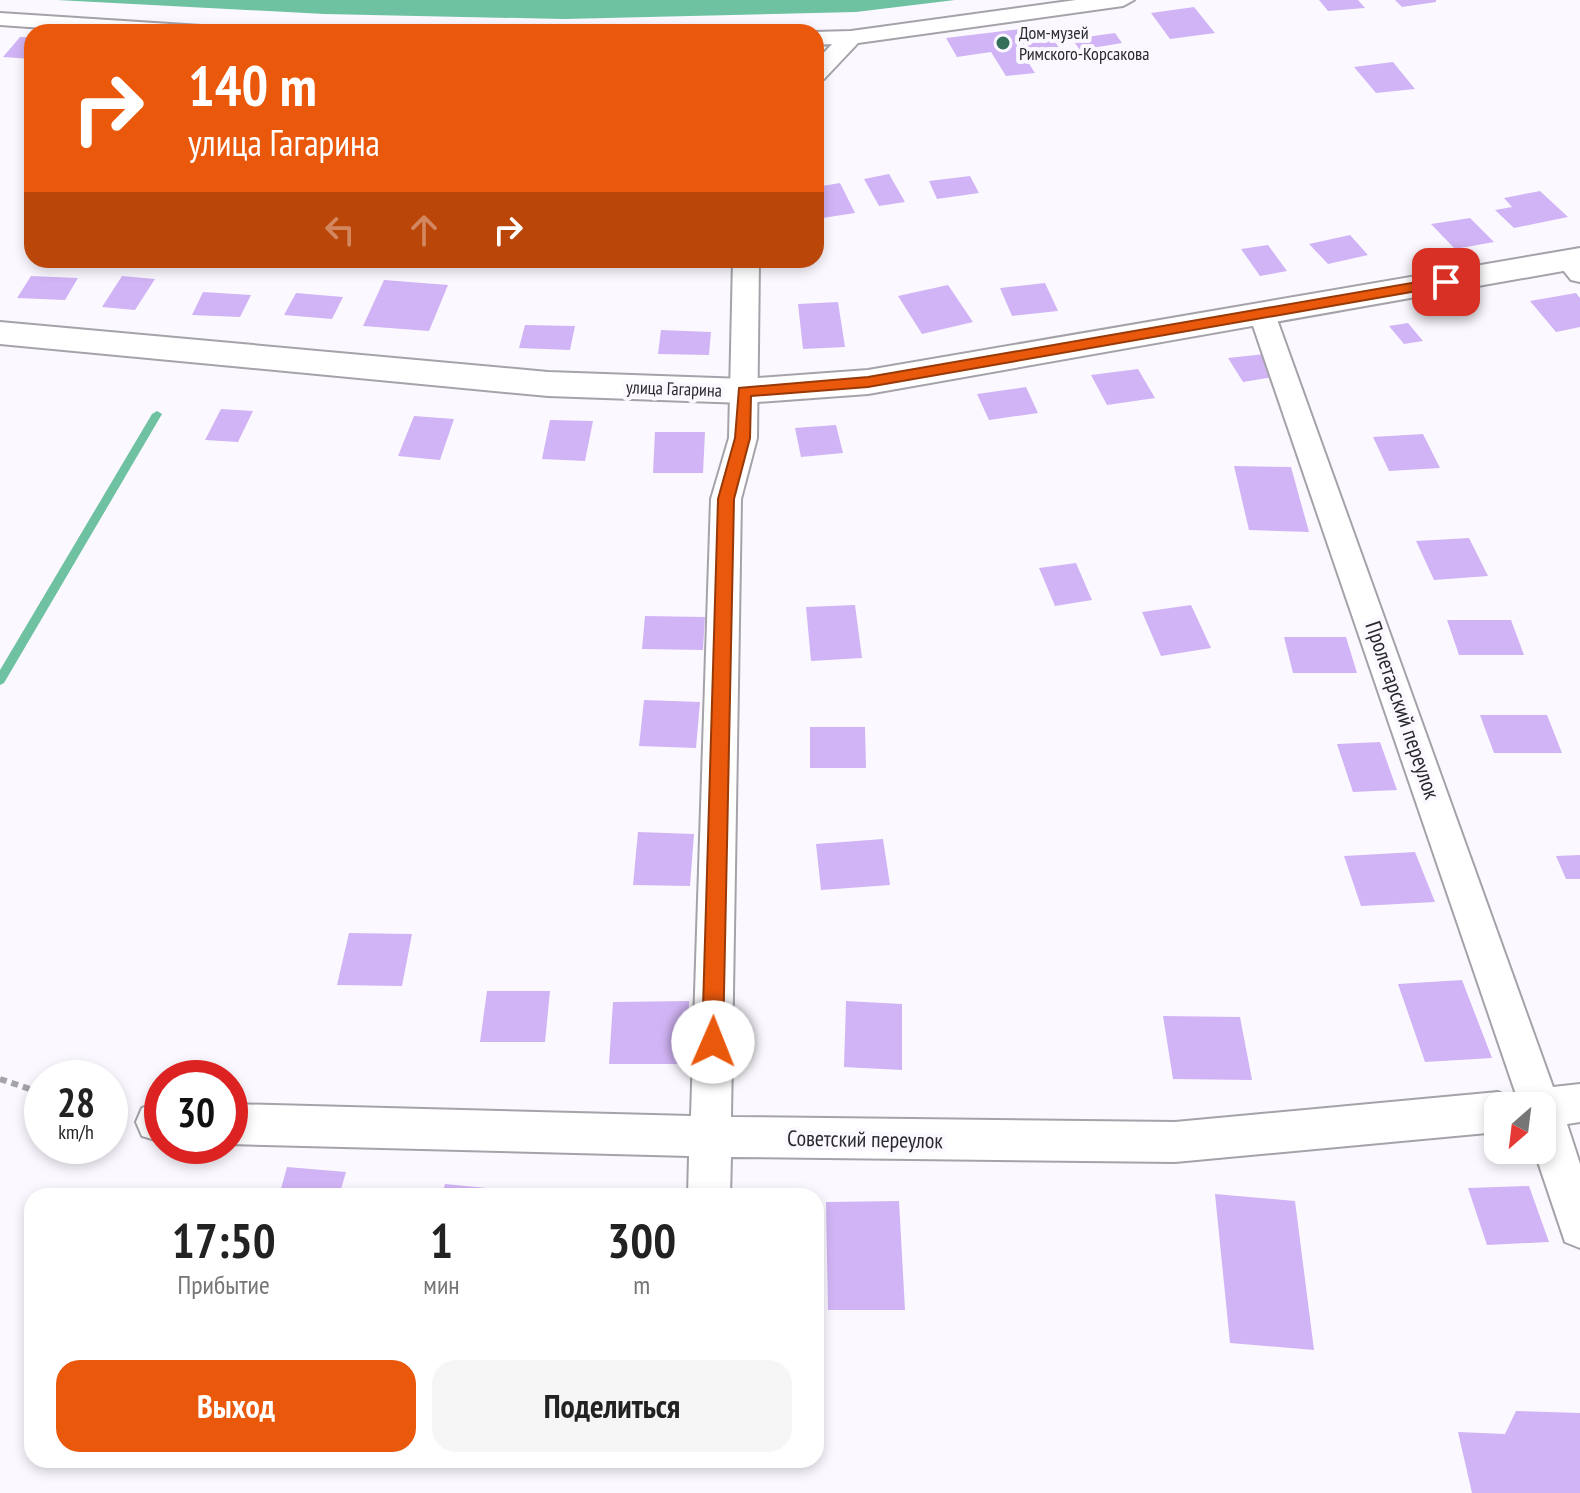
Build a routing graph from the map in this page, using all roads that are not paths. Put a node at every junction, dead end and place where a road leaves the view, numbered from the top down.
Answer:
1 (1123, 0) edge
2 (0, 19) edge
3 (77, 24) edge
4 (851, 37) junction
5 (824, 38) edge
6 (824, 66) edge
7 (1576, 264) edge
8 (746, 268) edge
9 (1262, 314) junction
10 (0, 333) edge
11 (744, 391) junction
12 (1535, 1092) edge
13 (1580, 1103) edge
14 (1556, 1106) edge
15 (1484, 1113) edge
16 (248, 1124) edge
17 (710, 1137) junction
18 (1556, 1154) edge
19 (709, 1188) edge
20 (1580, 1227) edge

1 - 4 street
2 - 3 street
4 - 5 street
4 - 6 street
7 - 9 street, улица Гагарина
8 - 11 street
9 - 11 street, улица Гагарина
9 - 12 street, Пролетарский переулок
10 - 11 street, улица Гагарина
11 - 17 street
13 - 14 street
15 - 17 street, Советский переулок
16 - 17 street, Советский переулок
17 - 19 street
18 - 20 street, Пролетарский переулок

